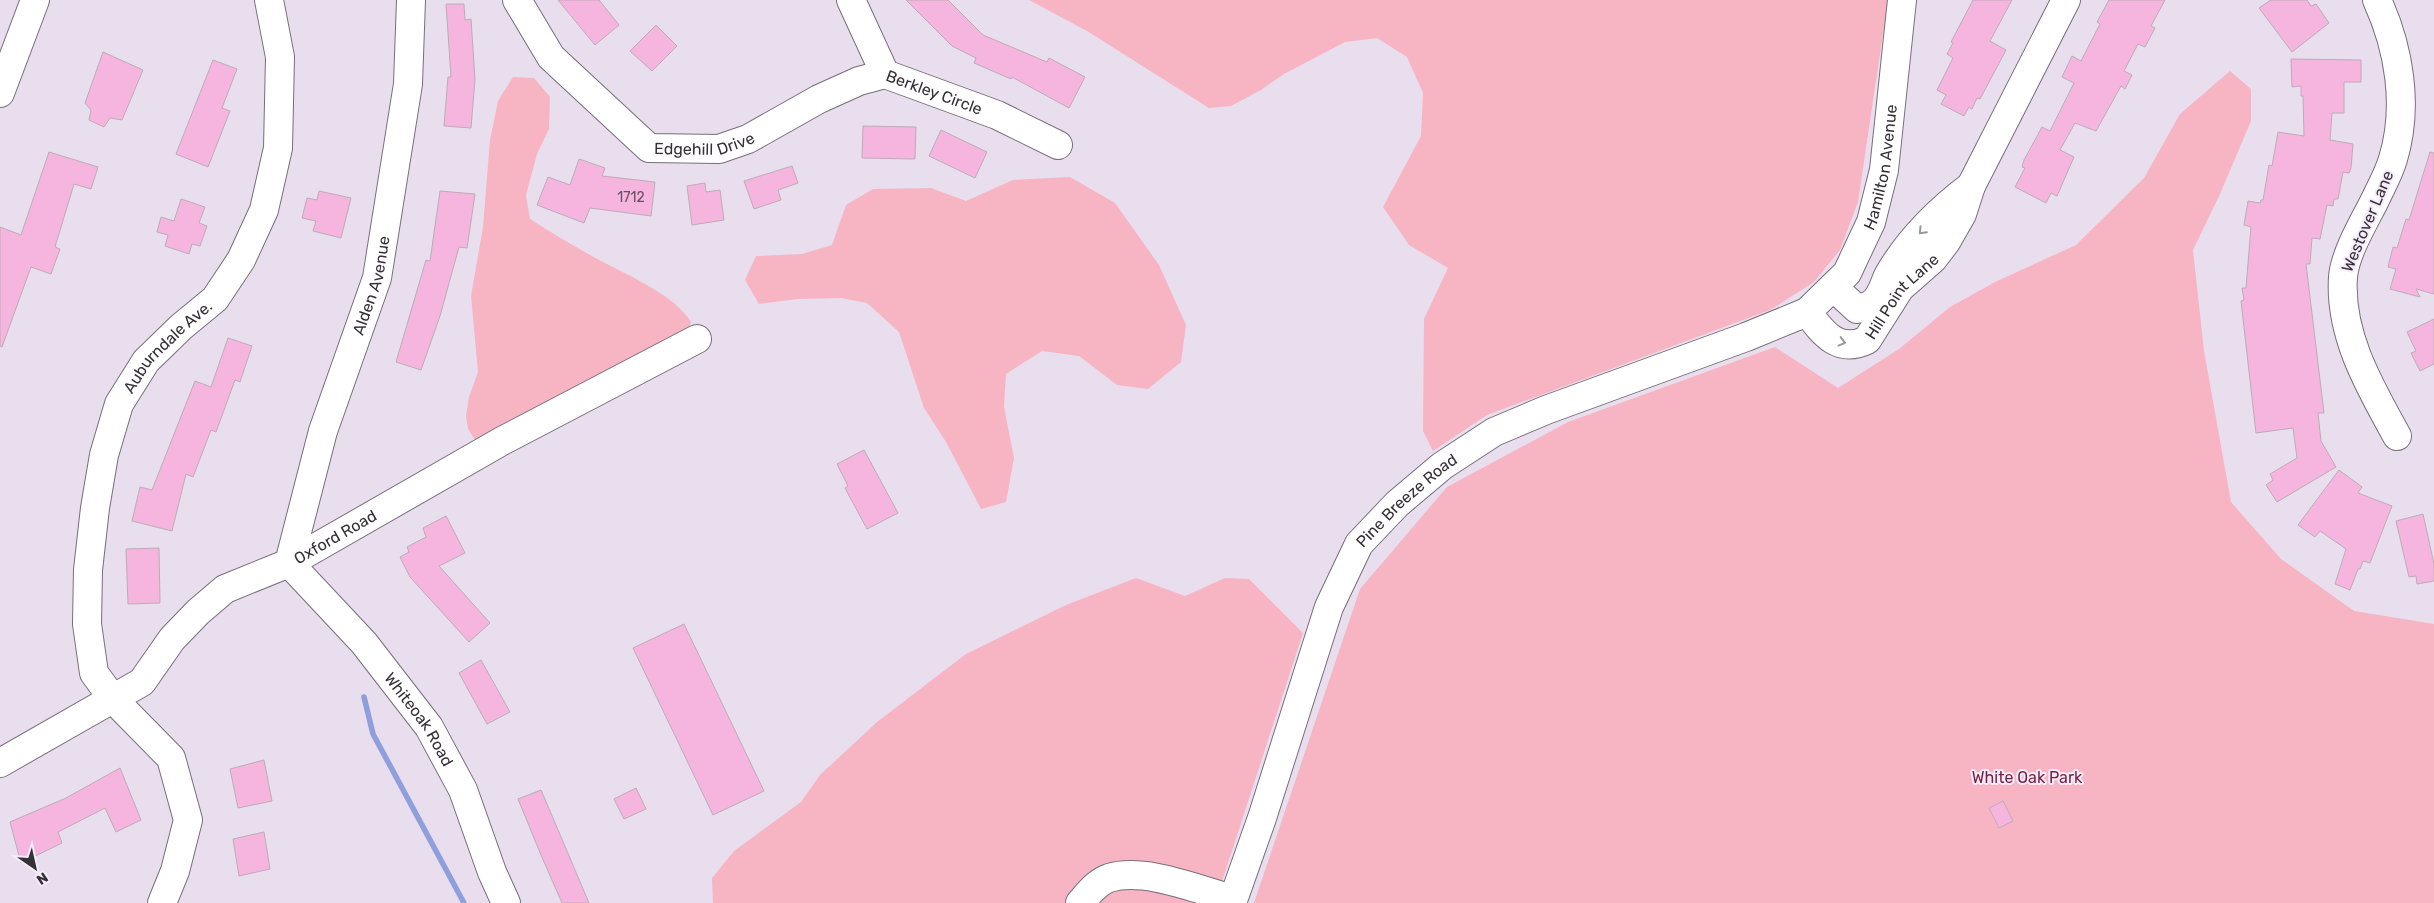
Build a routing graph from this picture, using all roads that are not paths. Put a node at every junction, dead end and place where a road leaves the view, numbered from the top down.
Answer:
1 (35, 0) edge
2 (269, 0) edge
3 (411, 0) edge
4 (517, 0) edge
5 (850, 0) edge
6 (1902, 0) edge
7 (2066, 0) edge
8 (2377, 0) edge
9 (885, 74) junction
10 (0, 93) edge
11 (1058, 145) dead end
12 (1898, 277) junction
13 (1833, 287) junction
14 (1807, 312) junction
15 (697, 339) dead end
16 (2397, 436) dead end
17 (289, 563) junction
18 (113, 699) junction
19 (0, 763) edge
20 (1233, 901) edge
21 (162, 903) edge
22 (506, 903) edge
23 (1080, 903) edge

1 - 10 street
2 - 18 street, Auburndale Ave.
3 - 17 street, Alden Avenue
4 - 9 street, Edgehill Drive
5 - 9 street, Berkley Circle
6 - 13 street, Hamilton Avenue
7 - 12 street, Hill Point Lane
8 - 16 street, Westover Lane
9 - 11 street, Berkley Circle
12 - 13 street, Hill Point Lane
14 -> 12 street, Hill Point Lane
13 - 14 street, Hamilton Avenue
14 - 20 street, Pine Breeze Road
15 - 17 street, Oxford Road
17 - 18 street, Oxford Road
17 - 22 street, Whiteoak Road
18 - 19 street, Oxford Road
18 - 21 street, Auburndale Ave.
20 - 23 street

